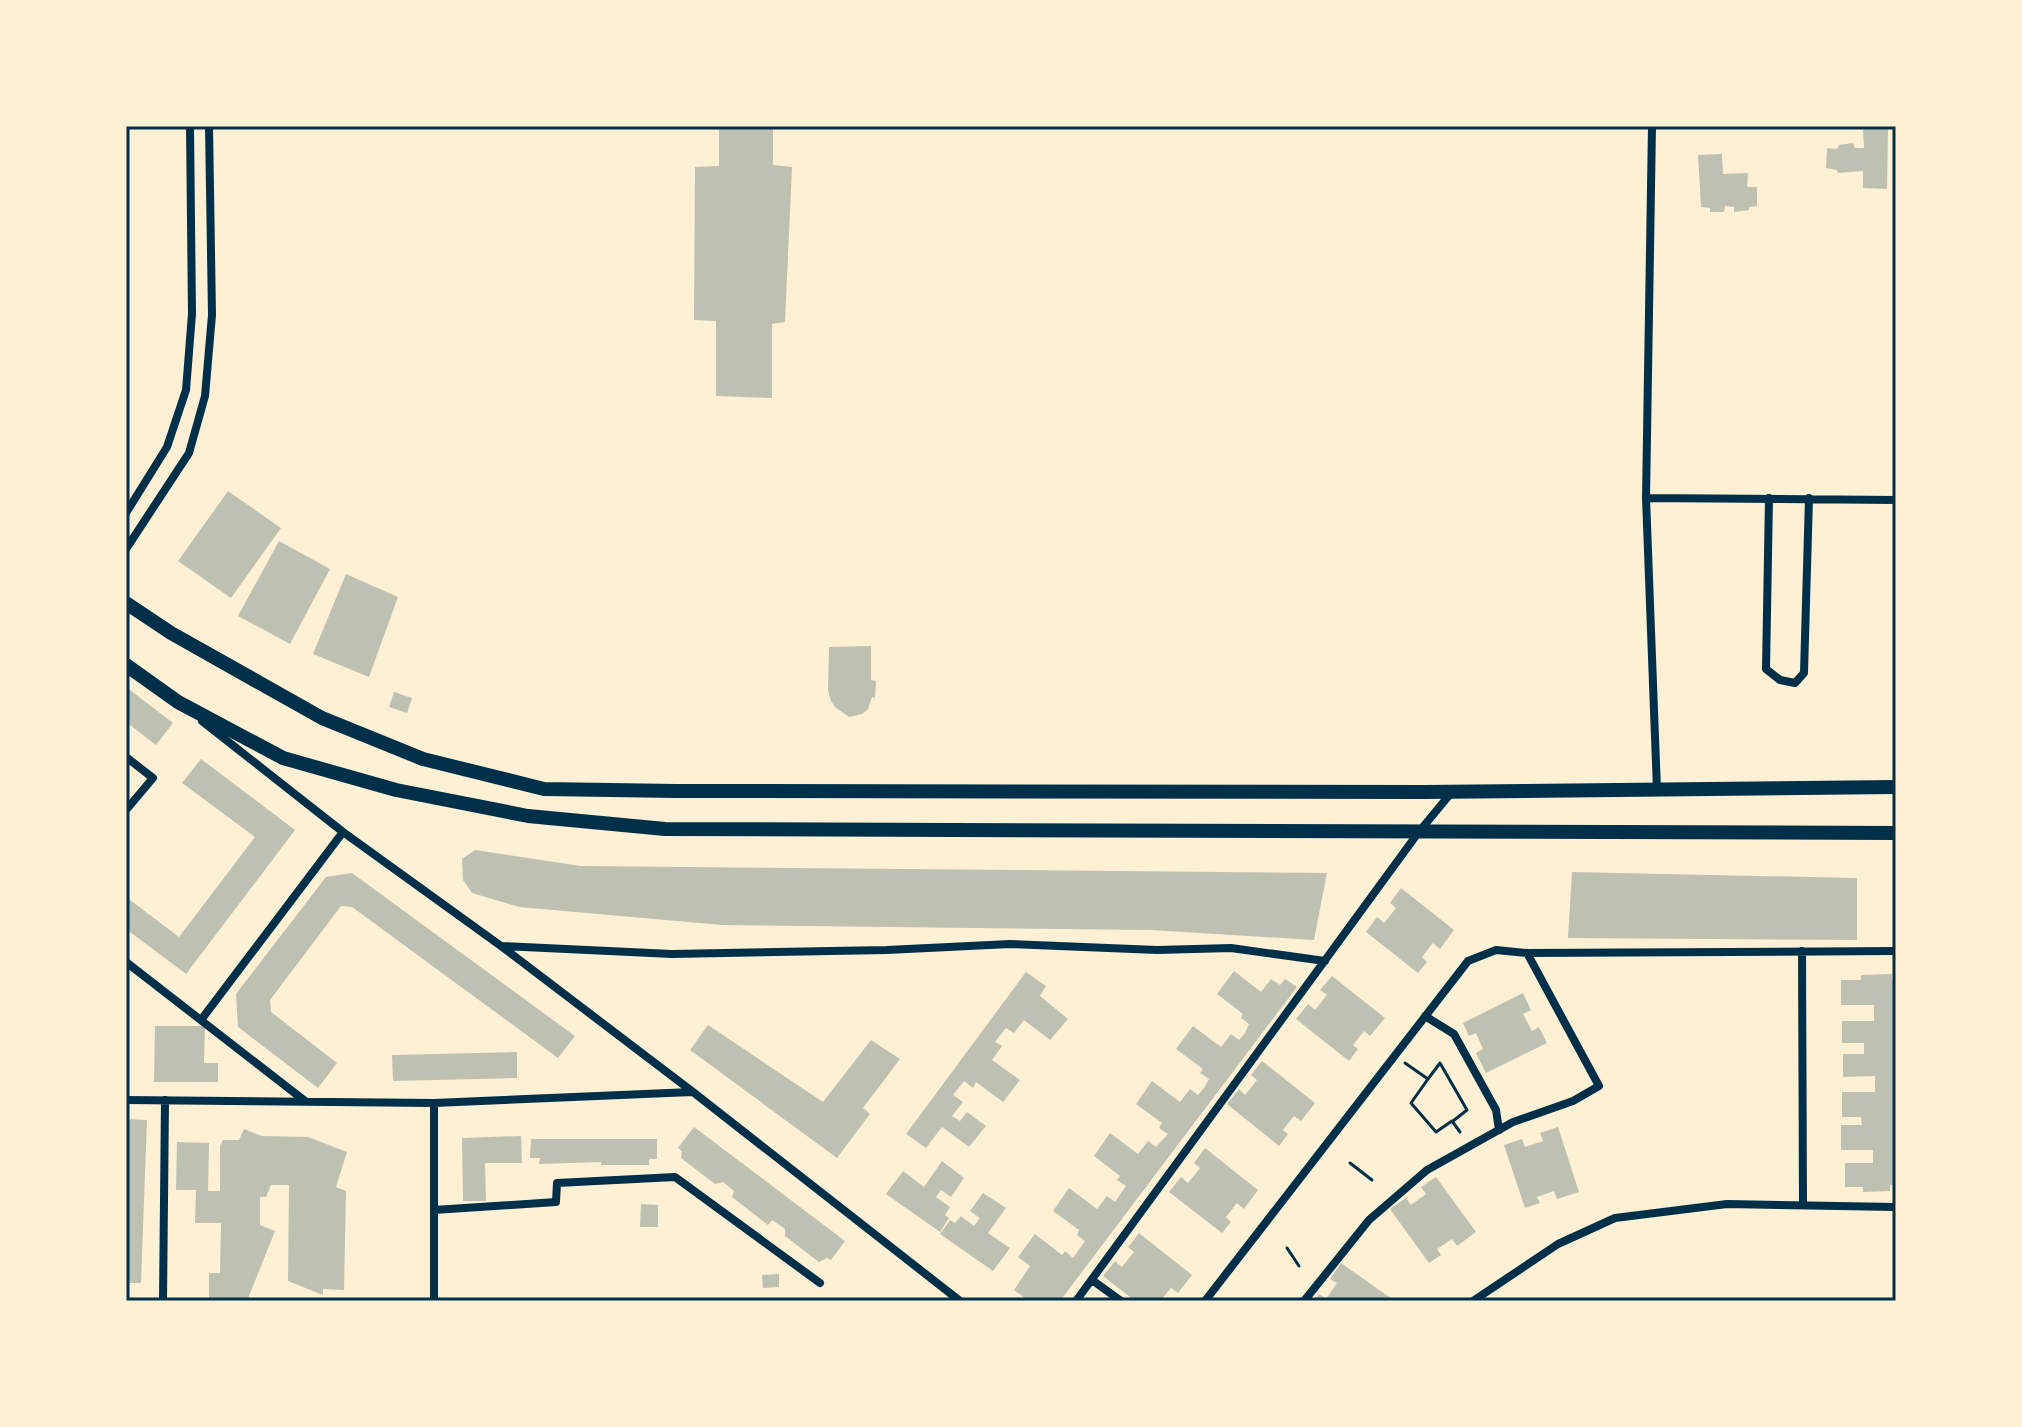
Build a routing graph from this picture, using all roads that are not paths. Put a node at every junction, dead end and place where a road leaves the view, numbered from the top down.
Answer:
1 (190, 126) edge
2 (209, 126) edge
3 (1652, 126) edge
4 (1646, 498) junction
5 (1769, 498) junction
6 (1809, 498) junction
7 (1896, 500) edge
8 (126, 513) edge
9 (126, 549) edge
10 (126, 603) edge
11 (126, 665) edge
12 (178, 702) junction
13 (126, 757) edge
14 (1896, 787) edge
15 (1657, 790) junction
16 (1453, 791) junction
17 (126, 810) edge
18 (343, 832) junction
19 (1418, 833) junction
20 (1896, 833) edge
21 (501, 946) junction
22 (1802, 951) junction
23 (1896, 951) edge
24 (1527, 953) junction
25 (1325, 961) junction
26 (126, 962) edge
27 (1425, 1016) junction
28 (201, 1020) junction
29 (693, 1092) junction
30 (126, 1100) edge
31 (165, 1100) junction
32 (305, 1101) junction
33 (434, 1103) junction
34 (1499, 1130) junction
35 (1803, 1205) junction
36 (1896, 1207) edge
37 (434, 1210) junction
38 (1092, 1280) junction
39 (820, 1283) dead end
40 (163, 1301) edge
41 (434, 1301) edge
42 (960, 1301) edge
43 (1076, 1301) edge
44 (1121, 1301) edge
45 (1205, 1301) edge
46 (1304, 1301) edge
47 (1473, 1301) edge

1 - 8 street
2 - 9 street
3 - 4 street
4 - 5 street
4 - 15 street
5 - 6 street
5 - 6 street
6 - 7 street
10 - 16 street
11 - 12 street
12 - 18 street
12 - 19 street
13 - 17 street
14 - 15 street
15 - 16 street
16 - 19 street
18 - 21 street
18 - 28 street
19 - 20 street
19 - 25 street
21 - 25 street
21 - 29 street
22 - 23 street
22 - 24 street
22 - 35 street
24 - 27 street
24 - 34 street
25 - 38 street
26 - 28 street
27 - 34 street
27 - 45 street
28 - 32 street
29 - 33 street
29 - 42 street
30 - 31 street
31 - 32 street
31 - 40 street
32 - 33 street
33 - 37 street
34 - 46 street
35 - 36 street
35 - 47 street
37 - 39 street
37 - 41 street
38 - 43 street
38 - 44 street

